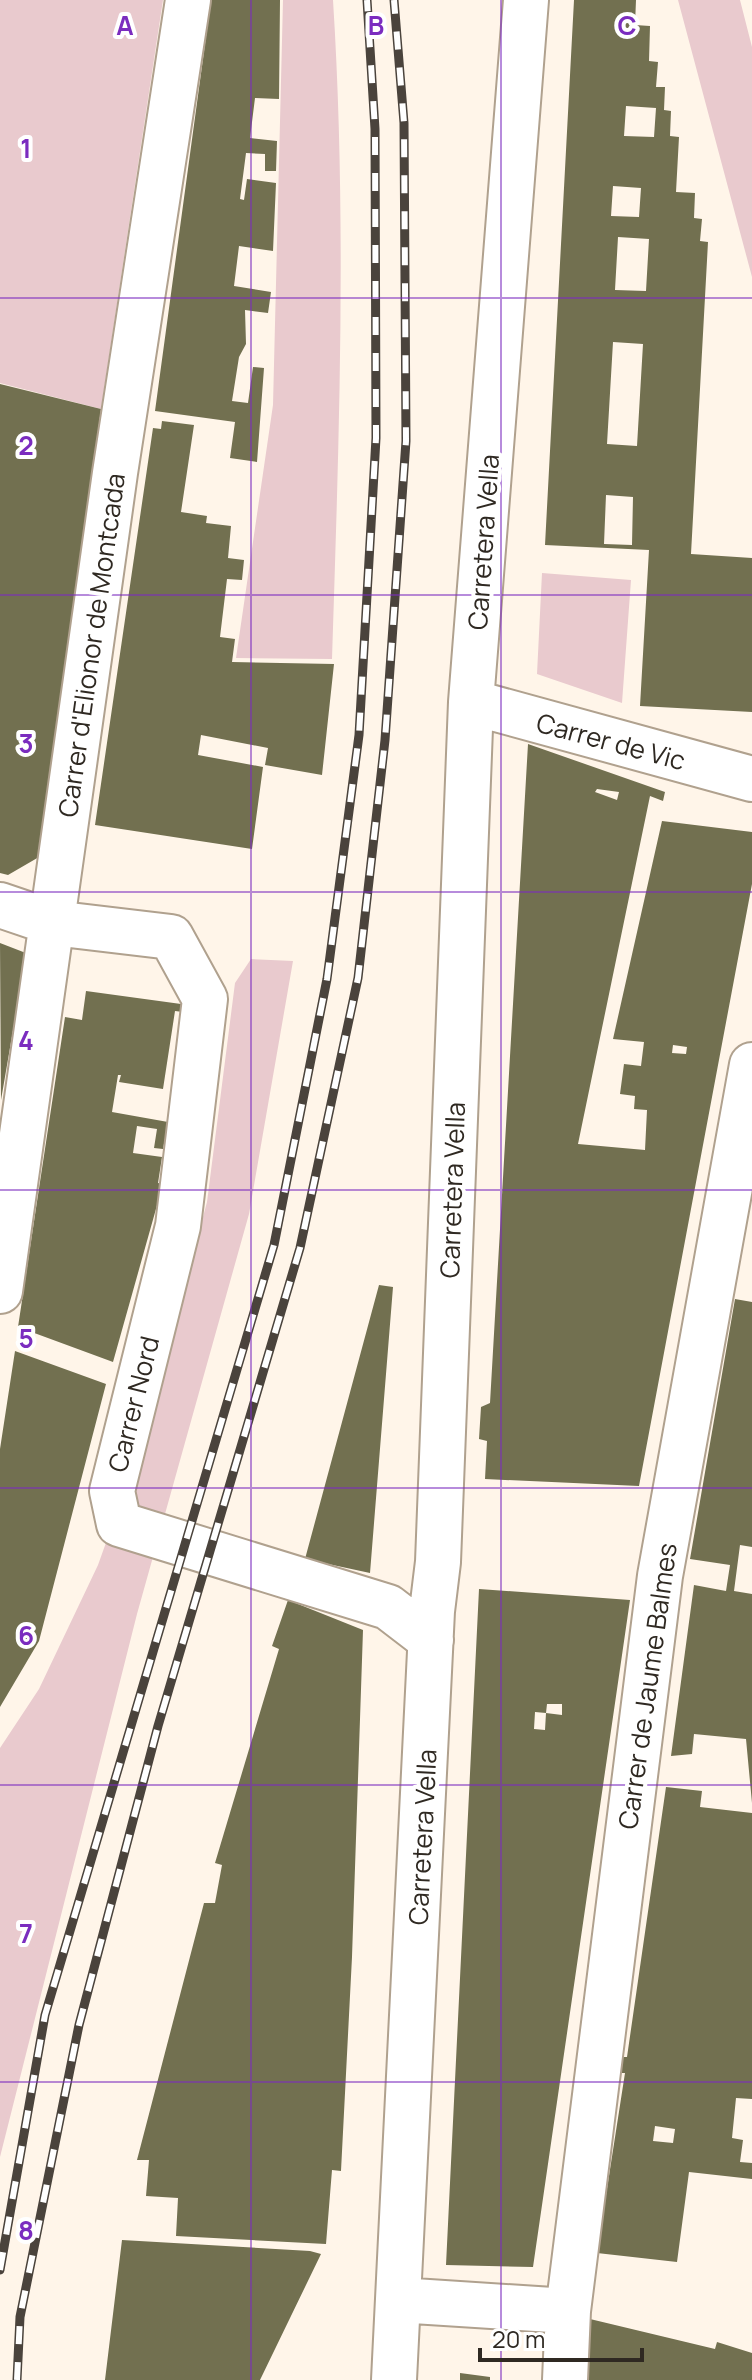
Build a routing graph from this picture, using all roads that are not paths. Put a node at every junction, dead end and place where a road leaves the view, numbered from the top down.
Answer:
1 (188, 0) edge
2 (526, 0) edge
3 (471, 702) junction
4 (752, 779) edge
5 (0, 905) edge
6 (53, 923) junction
7 (752, 1065) edge
8 (0, 1291) edge
9 (431, 1640) junction
10 (398, 2300) junction
11 (568, 2311) junction
12 (394, 2380) edge
13 (565, 2380) edge

1 - 6 street, Carrer d'Elionor de Montcada
2 - 3 street, Carretera Vella
3 - 4 street, Carrer de Vic
3 - 9 street, Carretera Vella
5 - 6 street
6 - 8 street, Carrer d'Elionor de Montcada
6 - 9 street, Carrer Nord
7 - 11 street, Carrer de Jaume Balmes
9 - 10 street, Carretera Vella
10 - 11 street
10 - 12 street, Carretera Vella
11 - 13 street, Carrer de Jaume Balmes

